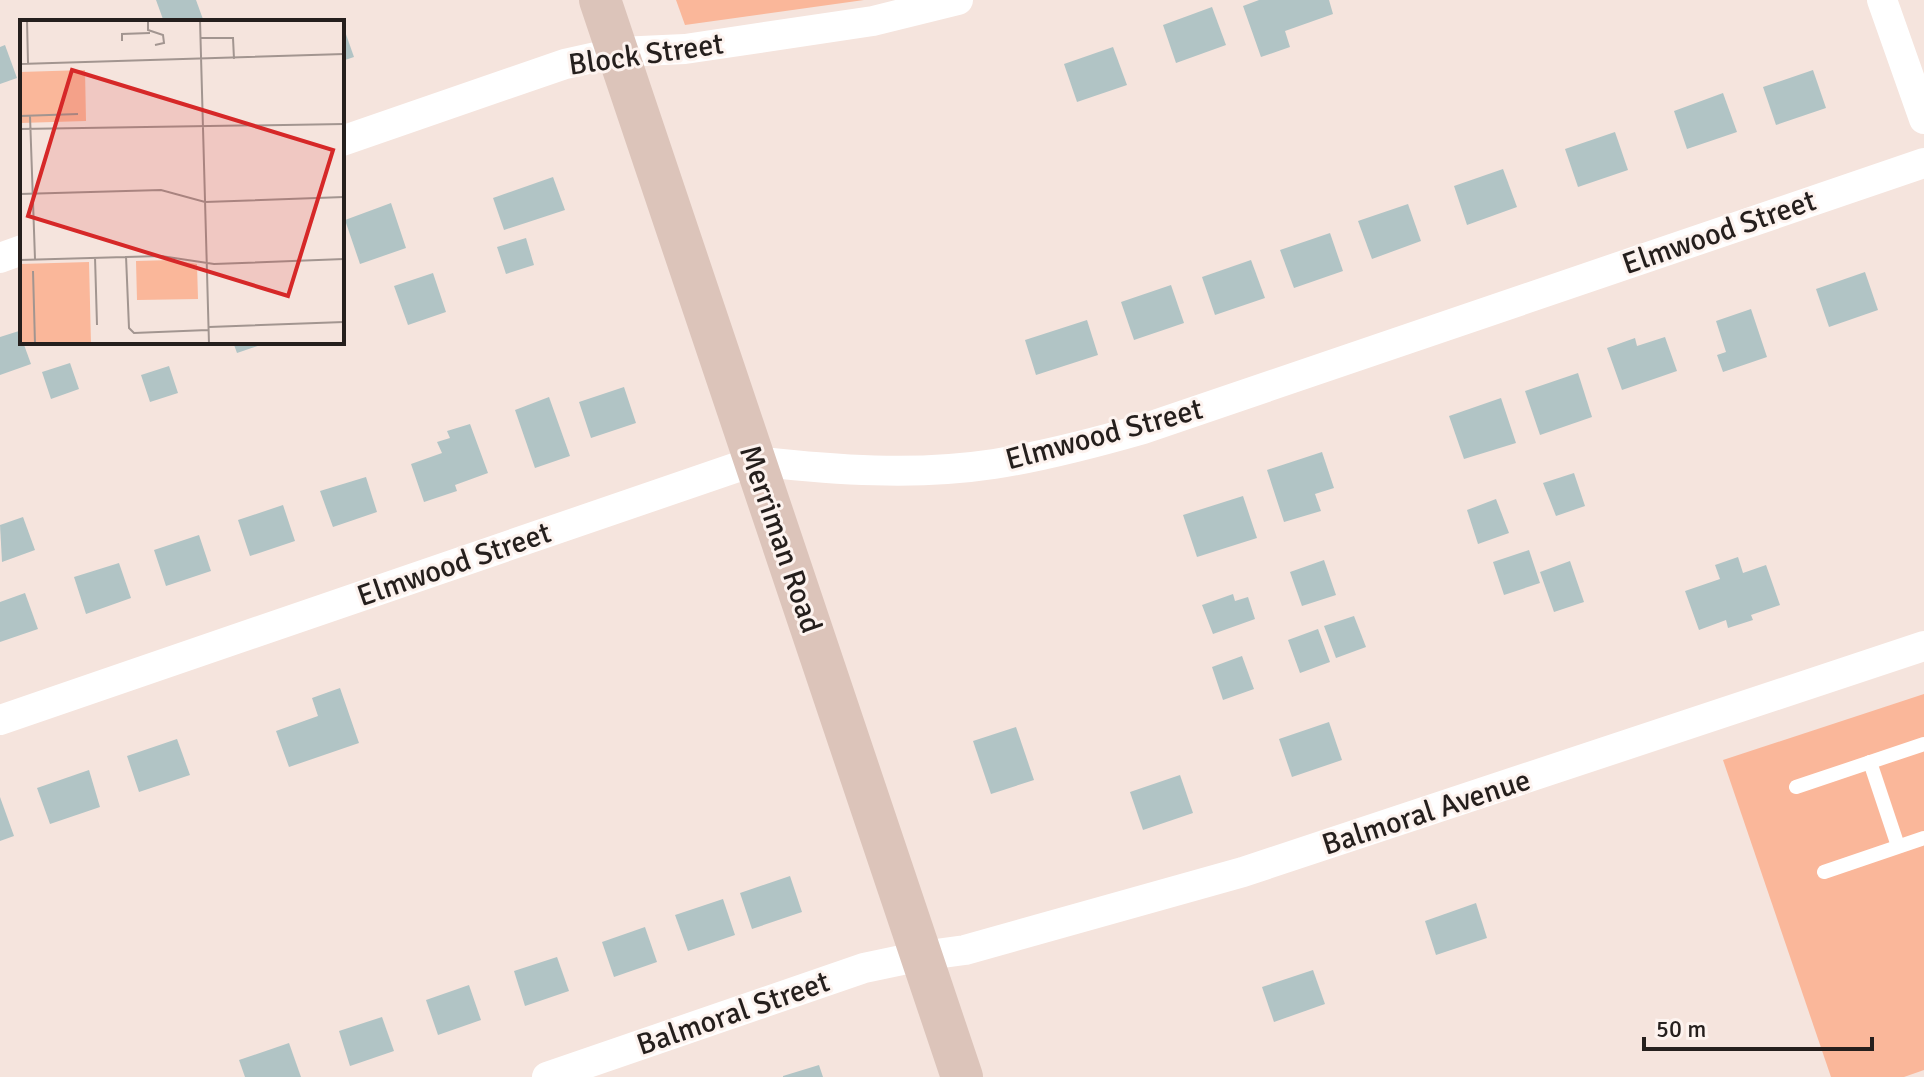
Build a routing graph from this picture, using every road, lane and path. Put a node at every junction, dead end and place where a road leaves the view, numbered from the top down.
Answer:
1 (600, 0) edge
2 (958, 0) edge
3 (1882, 0) edge
4 (619, 52) junction
5 (1924, 119) edge
6 (344, 140) edge
7 (1924, 163) edge
8 (20, 251) edge
9 (0, 258) edge
10 (755, 461) junction
11 (1924, 646) edge
12 (0, 720) edge
13 (1924, 744) edge
14 (1870, 762) junction
15 (1796, 787) dead end
16 (1924, 838) edge
17 (1898, 846) junction
18 (1824, 872) dead end
19 (921, 956) junction
20 (547, 1077) edge
21 (962, 1077) edge

1 - 4 main road, Merriman Road
2 - 4 street, Block Street
3 - 5 street
4 - 6 street, Block Street
4 - 10 main road, Merriman Road
7 - 10 street, Elmwood Street
8 - 9 street
10 - 12 street, Elmwood Street
10 - 19 main road, Merriman Road
11 - 19 street, Balmoral Avenue
13 - 14 lane
14 - 15 lane
14 - 17 lane
16 - 17 lane
17 - 18 lane
19 - 20 street, Balmoral Street
19 - 21 main road, Merriman Road

